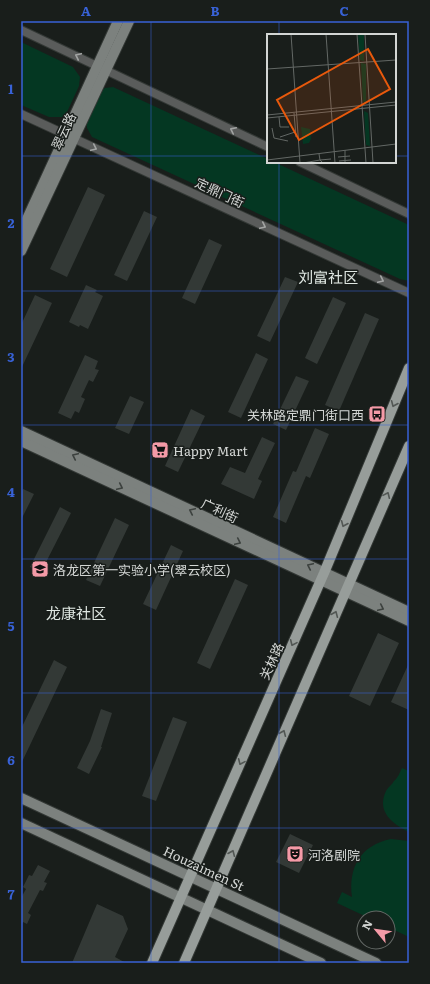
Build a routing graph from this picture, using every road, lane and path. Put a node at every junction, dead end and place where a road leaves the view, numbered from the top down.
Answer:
1 (118, 21) edge
2 (129, 21) edge
3 (21, 30) edge
4 (102, 67) junction
5 (21, 114) edge
6 (70, 136) junction
7 (267, 147) edge
8 (302, 163) edge
9 (409, 214) edge
10 (21, 232) edge
11 (21, 251) edge
12 (409, 293) edge
13 (409, 368) edge
14 (21, 431) edge
15 (21, 441) edge
16 (409, 446) edge
17 (322, 577) junction
18 (347, 588) junction
19 (409, 612) edge
20 (409, 621) edge
21 (21, 798) edge
22 (21, 823) edge
23 (190, 876) junction
24 (216, 888) junction
25 (181, 897) junction
26 (207, 910) junction
27 (152, 963) edge
28 (184, 963) edge
29 (321, 963) edge
30 (376, 963) edge

1 - 4 street, 翠云路
2 - 4 street, 翠云路
4 -> 3 street
4 - 6 street, 翠云路
7 -> 4 street
5 - 6 street, 定鼎门街
6 - 10 street, 翠云路
6 - 11 street, 翠云路
6 -> 12 street, 定鼎门街
8 - 9 street
13 -> 17 main road, 关林路
17 -> 14 street, 广利街
15 -> 17 street, 广利街
18 -> 16 main road
17 - 18 street, 广利街
17 -> 23 main road, 关林路
18 - 19 street, 广利街
18 -> 20 street, 广利街
24 -> 18 main road
21 - 23 street, Houzaimen St
22 - 25 street
23 - 24 street, Houzaimen St
23 - 25 main road, 关林路
24 - 26 main road
24 - 30 street, Houzaimen St
25 - 26 street
25 - 27 main road, 关林路
26 - 28 main road
26 - 29 street

